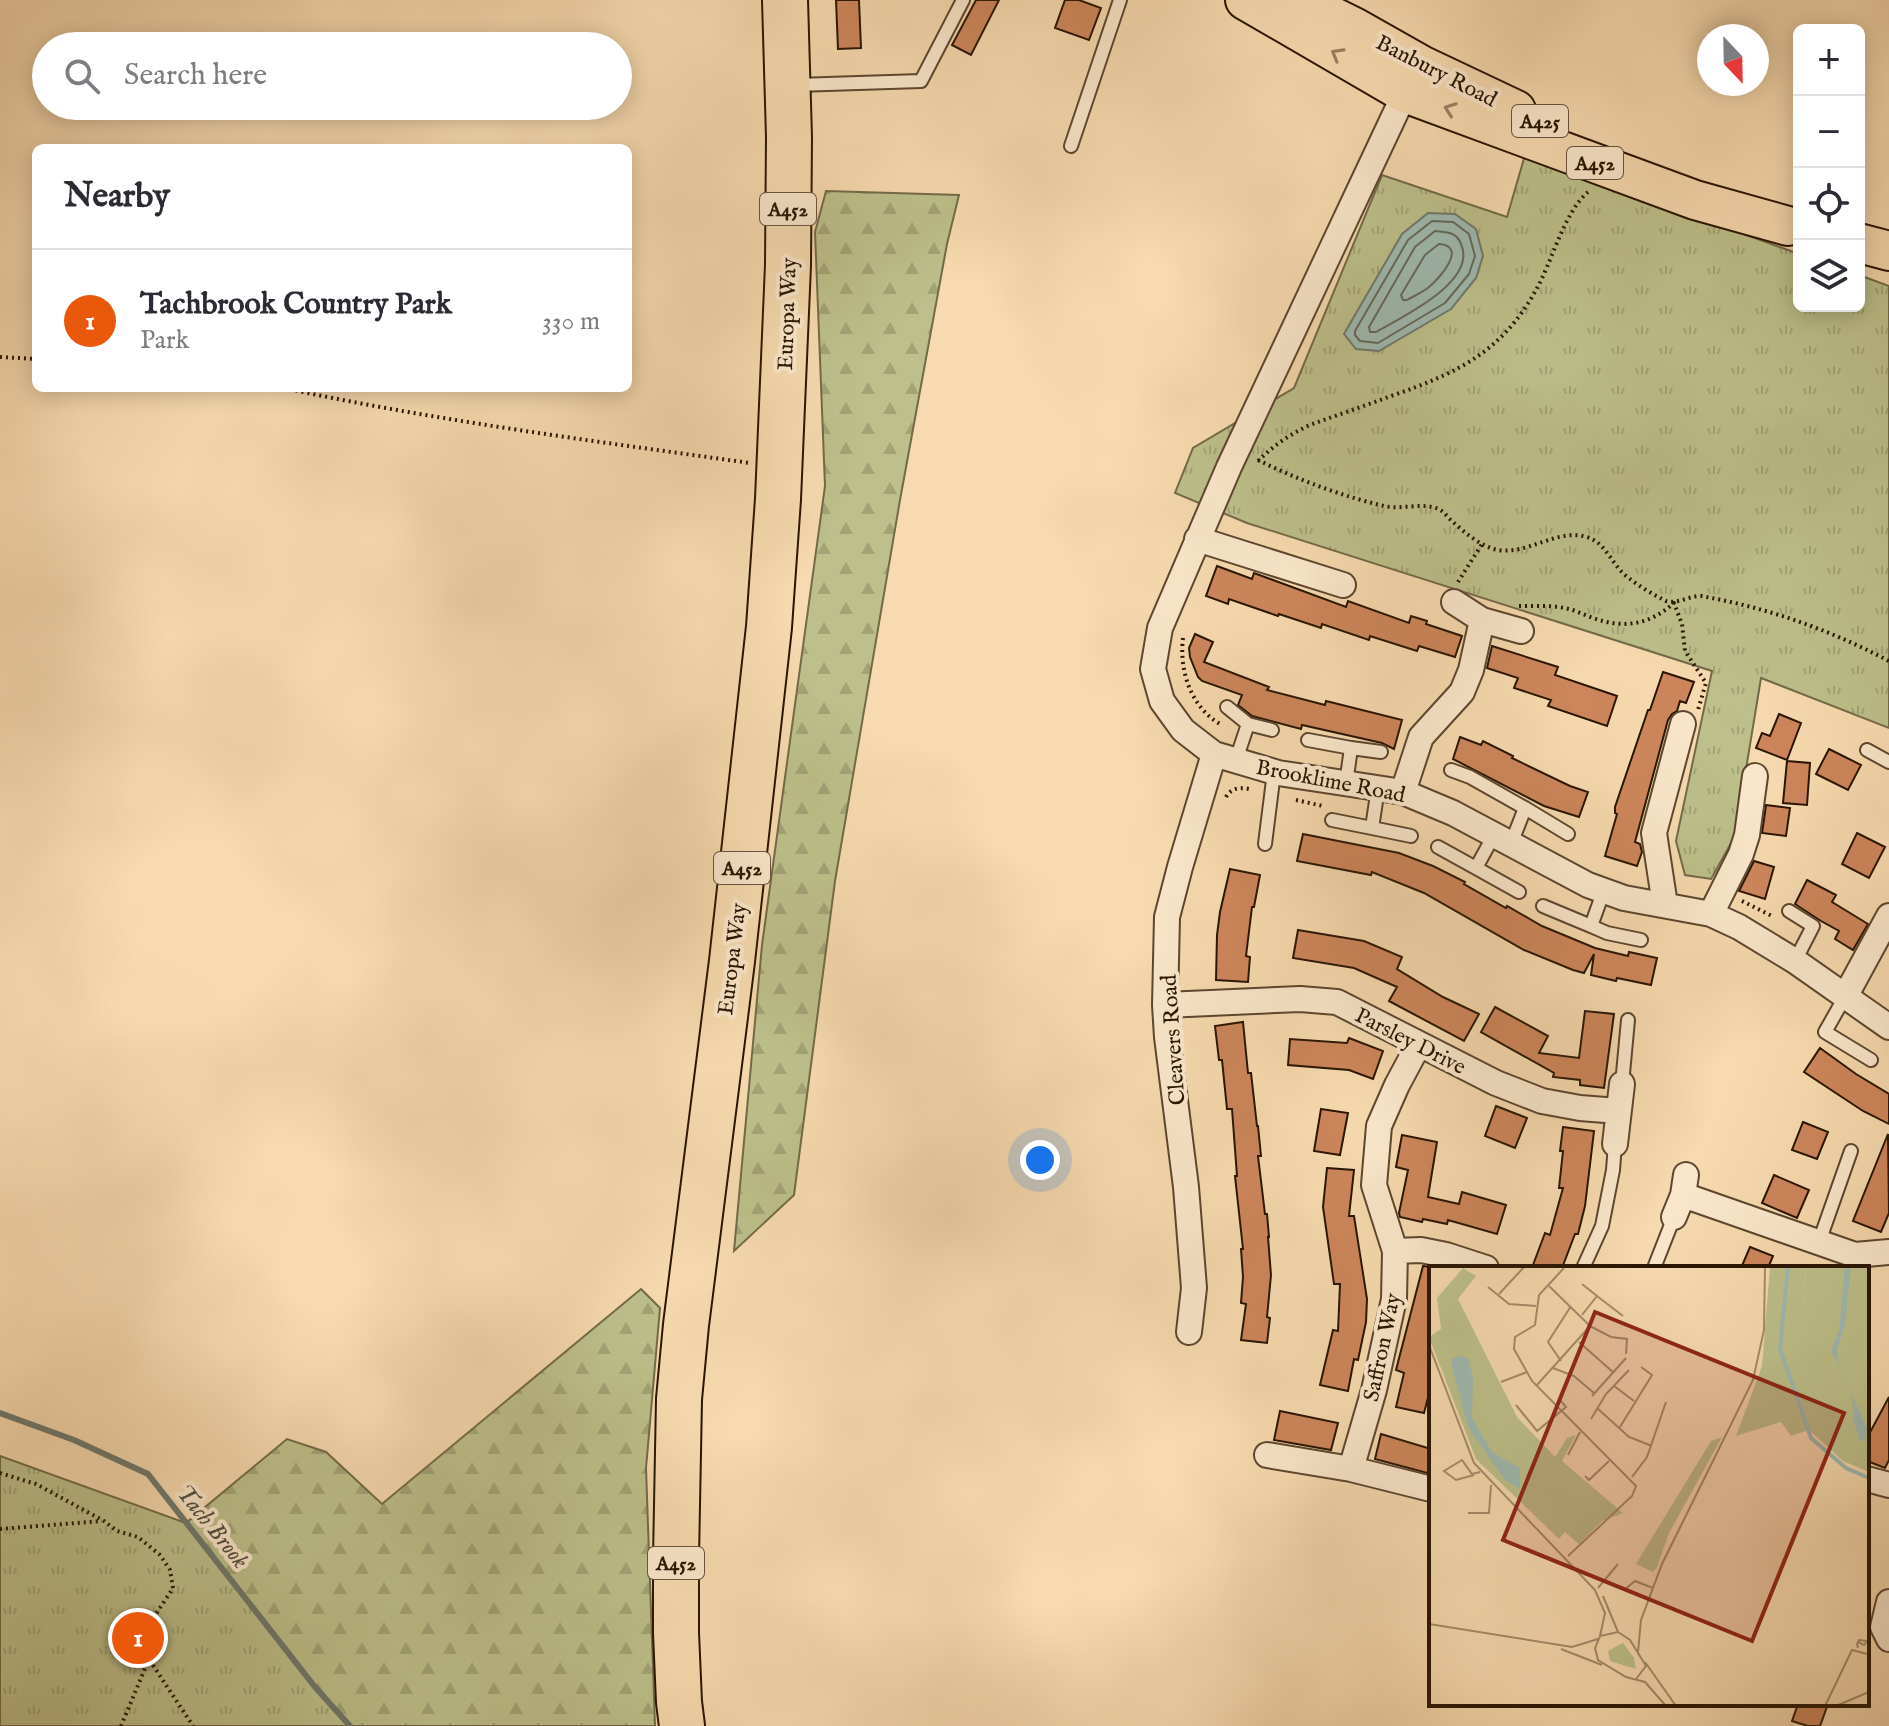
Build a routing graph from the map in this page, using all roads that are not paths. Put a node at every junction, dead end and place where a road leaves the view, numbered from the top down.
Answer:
1 (785, 0) edge
2 (963, 0) edge
3 (1120, 0) edge
4 (1245, 0) edge
5 (1299, 0) edge
6 (1414, 79) junction
7 (786, 85) junction
8 (1071, 146) dead end
9 (1793, 228) edge
10 (1865, 245) edge
11 (1889, 251) edge
12 (1197, 539) junction
13 (1343, 585) dead end
14 (1460, 596) road end
15 (1482, 620) junction
16 (1521, 631) dead end
17 (1227, 707) dead end
18 (1248, 724) junction
19 (1683, 724) road end
20 (1272, 730) dead end
21 (1308, 740) dead end
22 (1351, 748) junction
23 (1867, 750) dead end
24 (1381, 752) dead end
25 (1225, 757) junction
26 (1889, 762) edge
27 (1451, 770) dead end
28 (1274, 772) junction
29 (1755, 776) dead end
30 (1346, 784) junction
31 (1378, 788) junction
32 (1403, 792) junction
33 (1525, 808) junction
34 (1332, 820) dead end
35 (1372, 828) junction
36 (1568, 834) dead end
37 (1411, 836) dead end
38 (1502, 840) junction
39 (1265, 844) dead end
40 (1438, 847) dead end
41 (1476, 868) junction
42 (1604, 890) junction
43 (1519, 892) dead end
44 (1665, 905) junction
45 (1543, 906) dead end
46 (1789, 911) dead end
47 (1711, 914) junction
48 (1889, 916) edge
49 (1591, 926) junction
50 (1813, 926) junction
51 (1827, 933) dead end
52 (1641, 940) dead end
53 (1795, 961) junction
54 (1846, 995) junction
55 (1165, 1005) junction
56 (1628, 1020) dead end
57 (1889, 1027) edge
58 (1419, 1044) junction
59 (1871, 1060) dead end
60 (1622, 1084) joint
61 (1618, 1111) junction
62 (1615, 1144) joint
63 (1851, 1151) dead end
64 (1681, 1196) joint
65 (1819, 1242) junction
66 (1395, 1251) junction
67 (1889, 1252) edge
68 (1480, 1266) edge
69 (1584, 1266) edge
70 (1655, 1266) edge
71 (1189, 1332) dead end
72 (1267, 1455) dead end
73 (1351, 1469) junction
74 (1869, 1480) edge
75 (1889, 1485) edge
76 (1429, 1488) edge
77 (1889, 1602) edge
78 (1880, 1634) edge
79 (682, 1726) edge

1 - 7 highway, Europa Way / A452
2 - 7 lane
3 - 8 lane
6 -> 4 main road
5 - 6 main road, Banbury Road / A425
6 - 9 main road, Banbury Road / A425
6 - 12 street, Brooklime Road
7 - 79 highway, Europa Way / A452
10 - 11 main road
12 - 13 street
12 - 25 street, Brooklime Road
14 - 15 street
15 - 16 street
15 - 32 street
17 - 18 lane
18 - 20 lane
18 - 25 lane
19 - 44 street
21 - 22 lane
22 - 24 lane
22 - 30 lane
23 - 26 lane
25 - 28 street, Brooklime Road
25 - 55 street, Cleavers Road
27 - 33 lane
28 - 30 street, Brooklime Road
28 - 39 lane
29 - 47 street
30 - 31 street, Brooklime Road
31 - 32 street, Brooklime Road
31 - 35 lane
32 - 38 street, Brooklime Road
33 - 36 lane
33 - 38 lane
34 - 35 lane
35 - 37 lane
38 - 41 lane
38 - 42 street, Brooklime Road
40 - 41 lane
41 - 43 lane
42 - 44 street, Brooklime Road
42 - 49 lane
44 - 47 street, Brooklime Road
45 - 49 lane
46 - 50 lane
47 - 53 street, Brooklime Road
48 - 54 street
49 - 52 lane
50 - 51 lane
50 - 53 lane
53 - 54 street, Brooklime Road
54 - 57 street, Brooklime Road
54 - 59 lane
55 - 58 street, Parsley Drive
55 - 71 street, Cleavers Road
56 - 60 lane
58 - 61 street, Parsley Drive
58 - 66 street, Saffron Way
60 - 61 street
61 - 62 street
62 - 69 lane
63 - 65 lane
64 - 65 street
64 - 70 lane
65 - 67 street
66 - 68 street
66 - 73 street, Saffron Way
72 - 73 street
73 - 76 street
74 - 75 street
77 - 78 street

